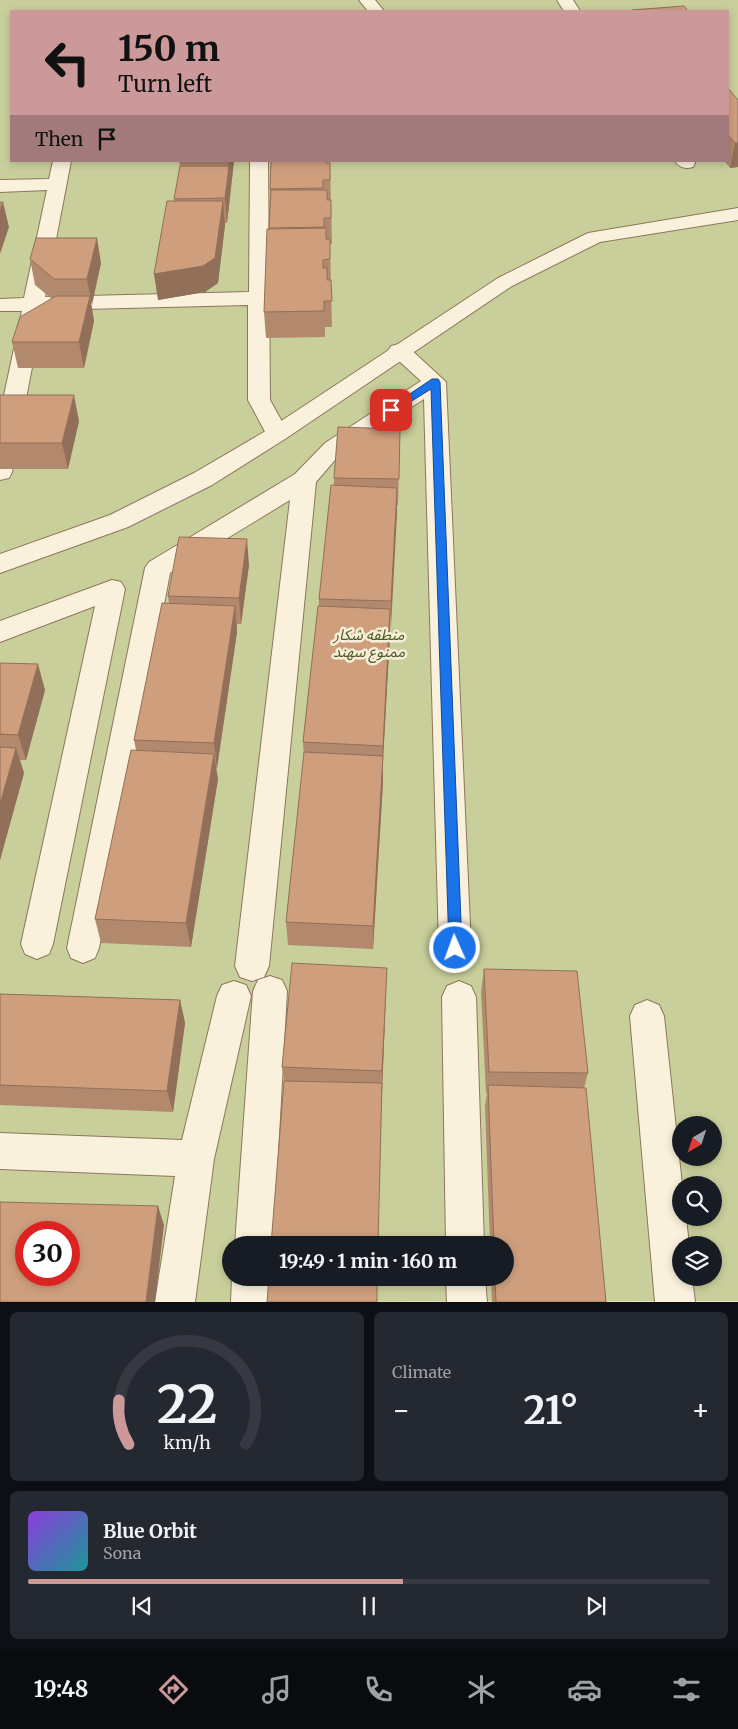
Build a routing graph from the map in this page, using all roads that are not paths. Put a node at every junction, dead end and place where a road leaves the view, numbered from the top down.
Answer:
1 (367, 0) edge
2 (375, 10) edge
3 (62, 162) edge
4 (259, 162) edge
5 (58, 184) junction
6 (0, 186) edge
7 (738, 214) edge
8 (259, 298) junction
9 (33, 305) junction
10 (0, 306) edge
11 (399, 351) junction
12 (435, 382) junction
13 (277, 434) junction
14 (0, 472) edge
15 (304, 480) junction
16 (0, 564) edge
17 (0, 632) edge
18 (37, 944) dead end
19 (82, 948) dead end
20 (455, 948) dead end
21 (234, 996) dead end
22 (458, 997) dead end
23 (647, 1016) dead end
24 (0, 1151) edge
25 (196, 1158) junction
26 (254, 1236) edge
27 (465, 1236) edge
28 (252, 1286) edge
29 (466, 1286) edge
30 (175, 1302) edge
31 (251, 1302) edge
32 (466, 1302) edge
33 (675, 1302) edge

1 - 2 street
3 - 5 street
4 - 8 street
5 - 6 street
5 - 9 street
7 - 11 street
8 - 9 street
8 - 13 street
9 - 10 street
9 - 14 street
11 - 12 street
11 - 13 street
12 - 15 street
12 - 20 street
13 - 16 street
15 - 19 street
15 - 26 street
17 - 18 street
21 - 25 street
22 - 27 street
23 - 33 street
24 - 25 street
25 - 30 street
28 - 31 street
29 - 32 street

